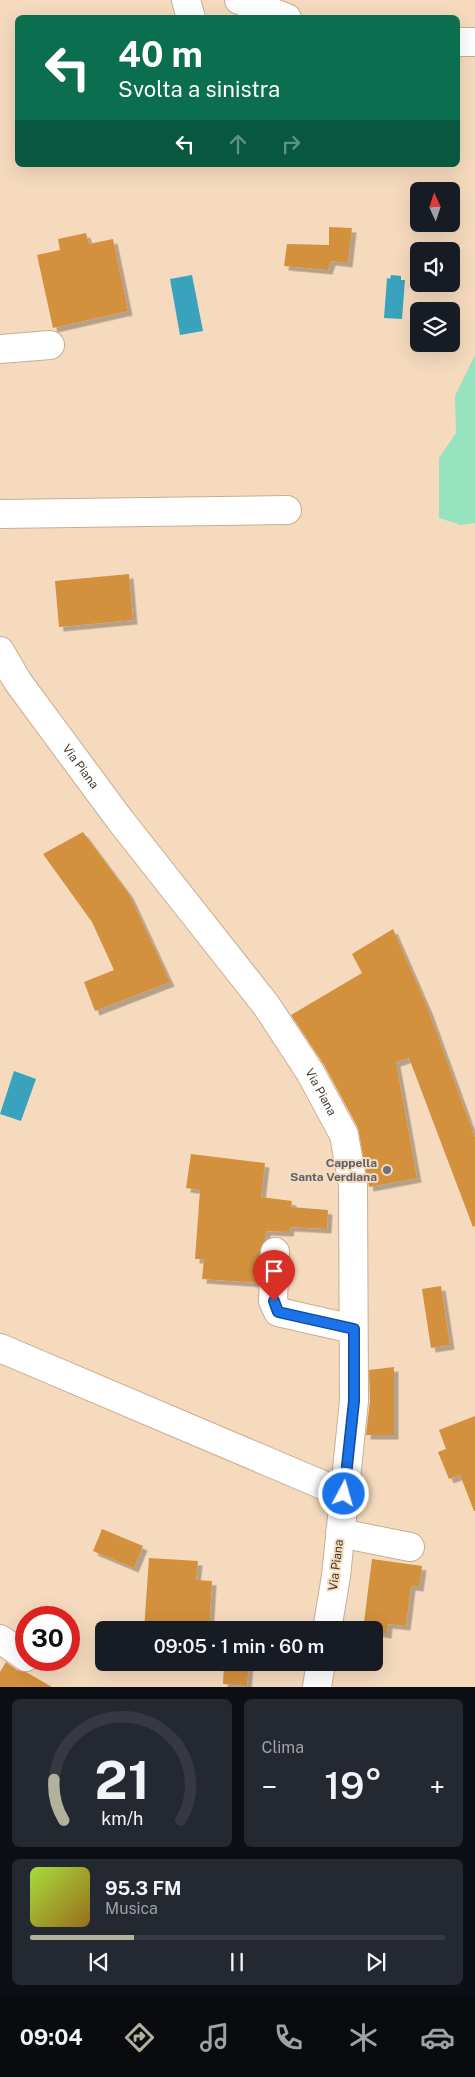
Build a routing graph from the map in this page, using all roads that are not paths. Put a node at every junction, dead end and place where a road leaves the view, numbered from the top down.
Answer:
1 (186, 0) edge
2 (239, 0) edge
3 (190, 15) edge
4 (279, 15) edge
5 (460, 42) edge
6 (475, 42) edge
7 (50, 345) dead end
8 (0, 349) edge
9 (287, 510) dead end
10 (0, 514) edge
11 (0, 651) edge
12 (275, 1252) dead end
13 (354, 1329) junction
14 (0, 1348) edge
15 (344, 1494) junction
16 (340, 1533) junction
17 (410, 1547) dead end
18 (328, 1621) edge
19 (0, 1639) edge
20 (15, 1649) edge
21 (320, 1671) edge
22 (317, 1687) edge

1 - 3 street
2 - 4 street
5 - 6 street
7 - 8 street
9 - 10 street
11 - 13 street, Via Piana
12 - 13 street
13 - 15 street, Via Piana
14 - 15 street
15 - 16 street, Via Piana
16 - 17 street
16 - 18 street, Via Piana
19 - 20 street
21 - 22 street

